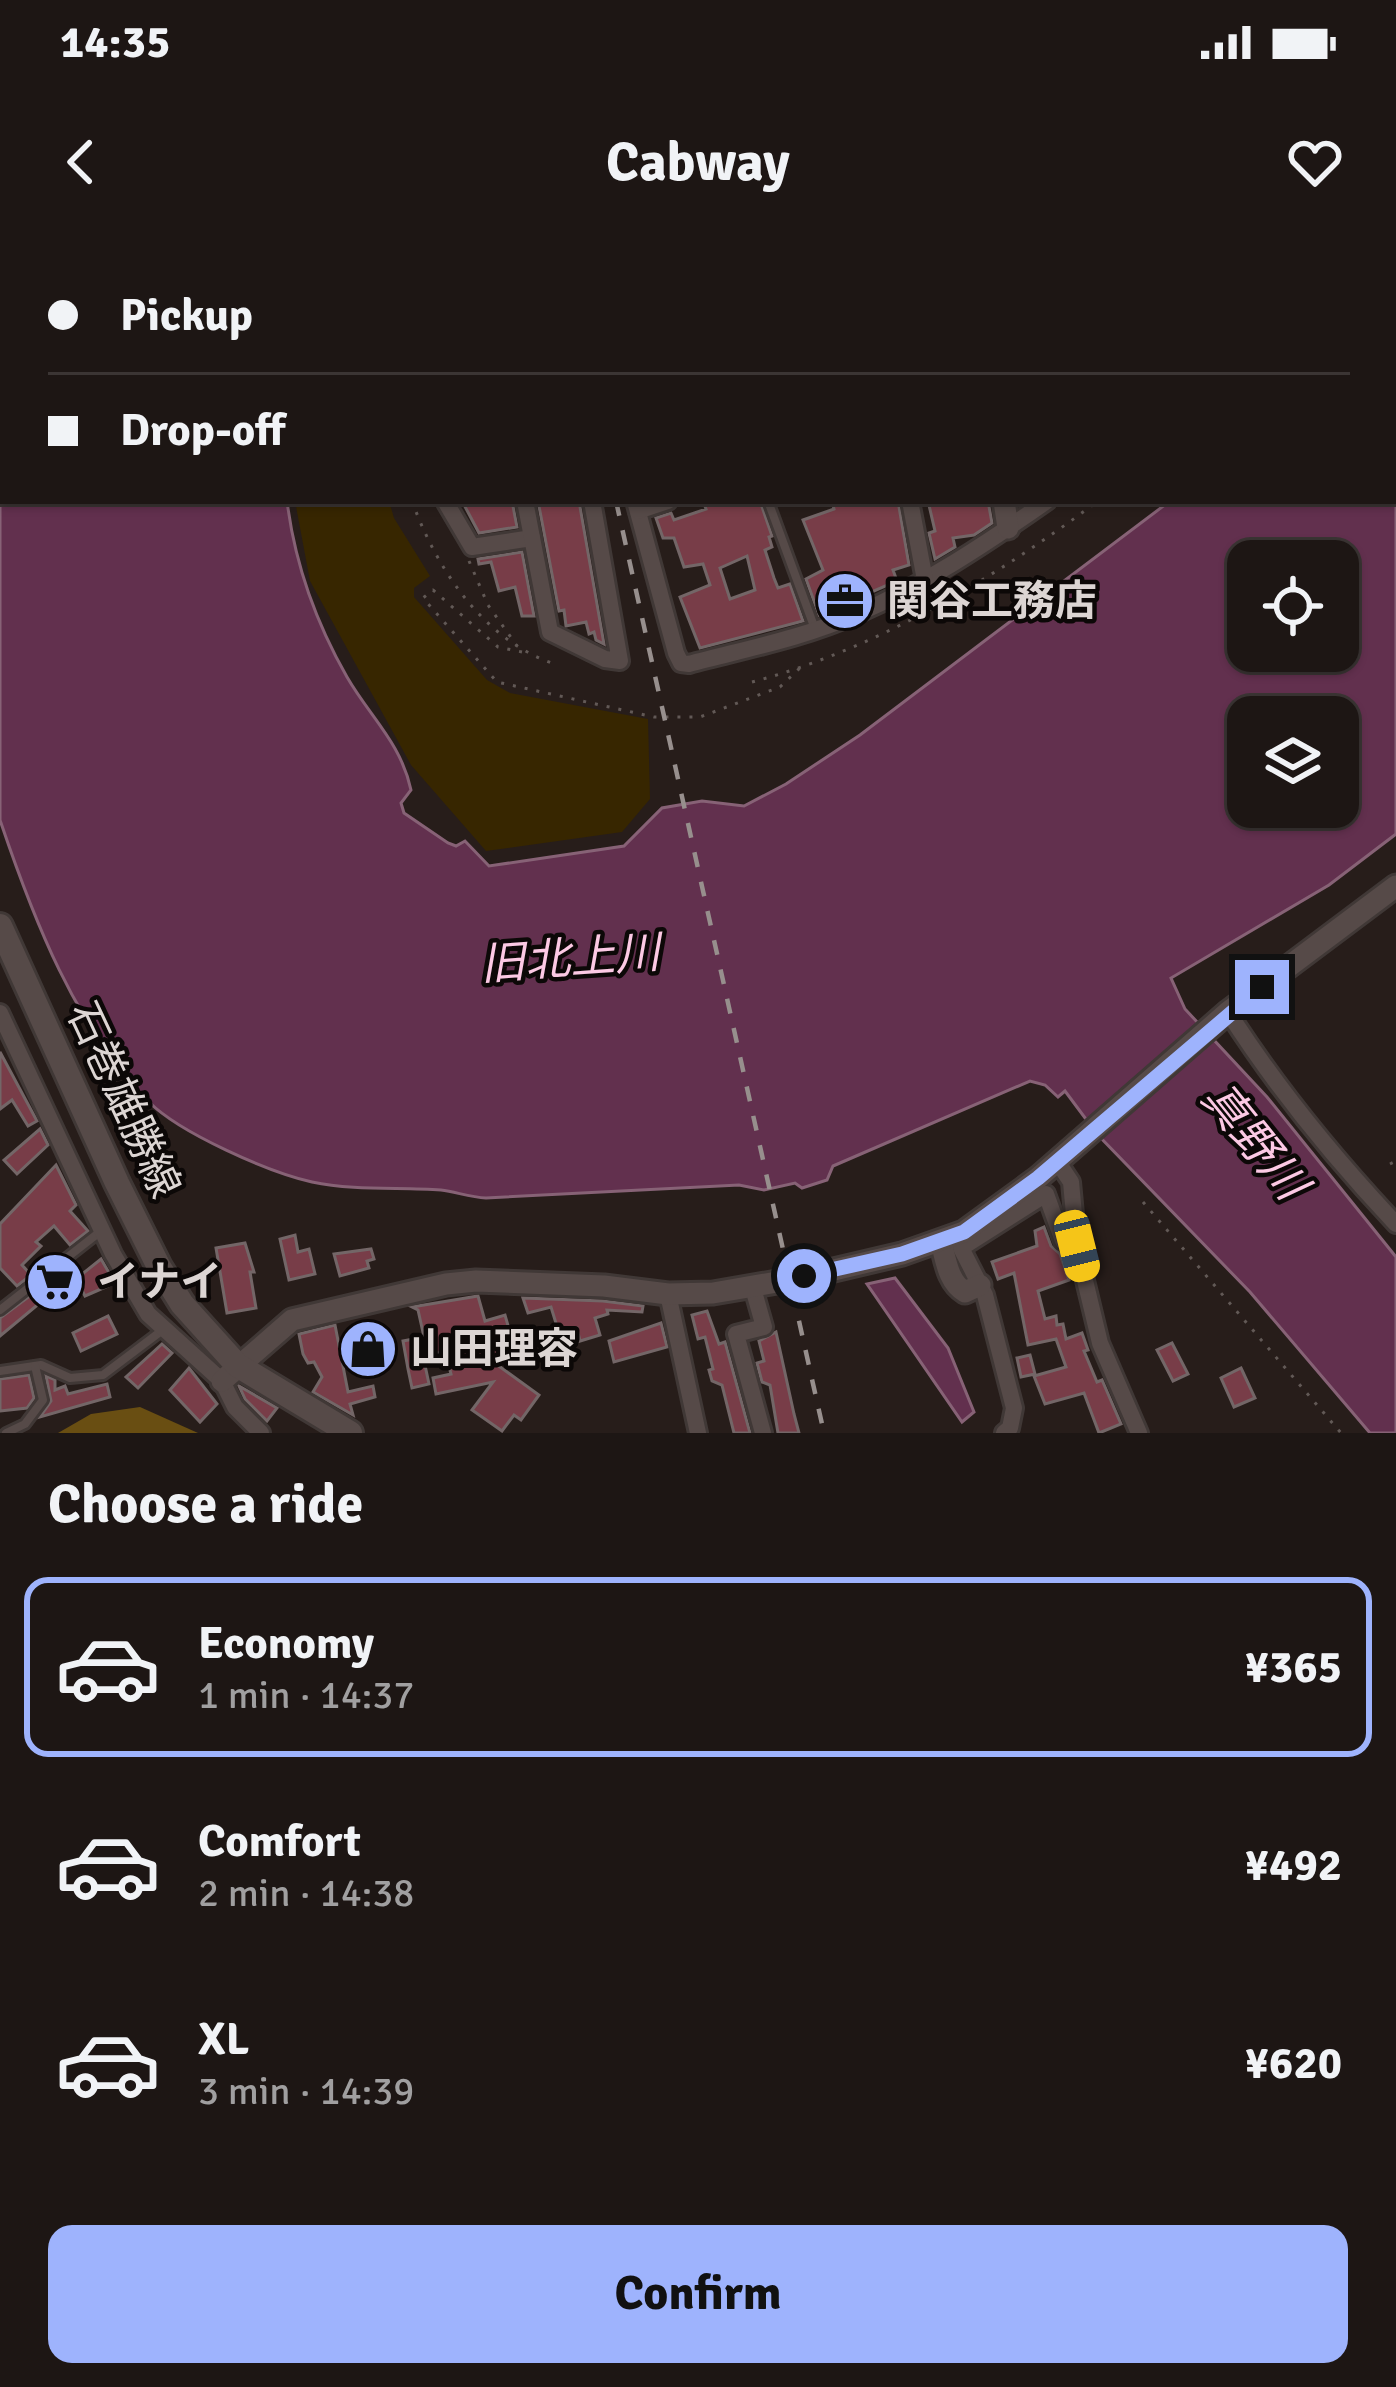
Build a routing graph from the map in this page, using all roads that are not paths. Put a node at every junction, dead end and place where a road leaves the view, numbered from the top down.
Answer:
1 (447, 504) edge
2 (526, 504) edge
3 (593, 504) edge
4 (769, 504) edge
5 (911, 504) edge
6 (1004, 504) edge
7 (1043, 504) edge
8 (636, 506) edge
9 (1008, 528) junction
10 (532, 538) junction
11 (925, 580) junction
12 (816, 630) junction
13 (1396, 886) edge
14 (0, 926) edge
15 (0, 1013) edge
16 (1219, 1020) junction
17 (1057, 1160) junction
18 (1396, 1224) edge
19 (102, 1230) junction
20 (941, 1242) junction
21 (1077, 1246) junction
22 (804, 1276) dead end
23 (777, 1282) dead end
24 (980, 1285) junction
25 (753, 1288) junction
26 (668, 1294) junction
27 (0, 1310) edge
28 (164, 1329) junction
29 (35, 1366) junction
30 (0, 1371) edge
31 (229, 1373) junction
32 (6, 1433) edge
33 (261, 1433) edge
34 (350, 1433) edge
35 (698, 1433) edge
36 (763, 1433) edge
37 (1004, 1433) edge
38 (1139, 1433) edge

1 - 10 street
2 - 10 street
3 - 10 street
4 - 12 lane
5 - 11 street
6 - 9 street
7 - 9 street
8 - 12 street
9 - 11 street
11 - 12 street
13 - 16 street
14 - 31 main road, 石巻雄勝線
15 - 19 street
16 - 17 street
16 - 18 street
17 - 20 street
17 - 21 street
19 - 27 lane
19 - 28 street
20 - 22 street
20 - 24 street
21 - 24 street
21 - 38 street
23 - 25 street
24 - 37 street
25 - 26 street
25 - 36 street
26 - 31 street
26 - 35 street
28 - 29 lane
28 - 31 street
29 - 30 lane
29 - 32 lane
31 - 33 street
31 - 34 main road, 石巻雄勝線

